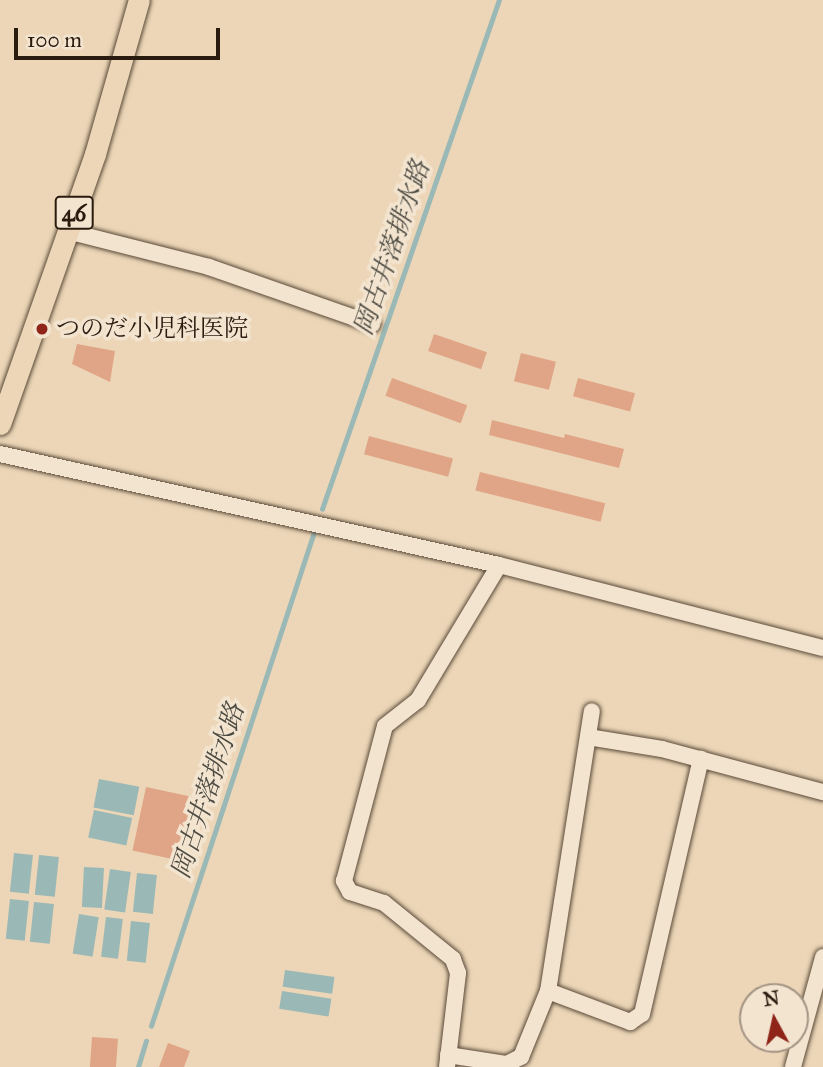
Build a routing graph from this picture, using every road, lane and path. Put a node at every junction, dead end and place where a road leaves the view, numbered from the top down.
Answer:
1 (140, 0) edge
2 (68, 231) junction
3 (372, 324) dead end
4 (0, 424) edge
5 (0, 454) edge
6 (499, 565) junction
7 (823, 648) edge
8 (592, 710) dead end
9 (588, 737) junction
10 (701, 759) junction
11 (823, 792) edge
12 (823, 957) edge
13 (548, 991) junction
14 (448, 1061) edge
15 (793, 1067) edge

1 - 2 main road, 46
2 - 3 street
2 - 4 main road, 46
5 - 6 street
6 - 7 street
6 - 14 street
8 - 9 street
9 - 10 street
9 - 13 street
10 - 11 street
10 - 13 street
12 - 15 street
13 - 14 street

